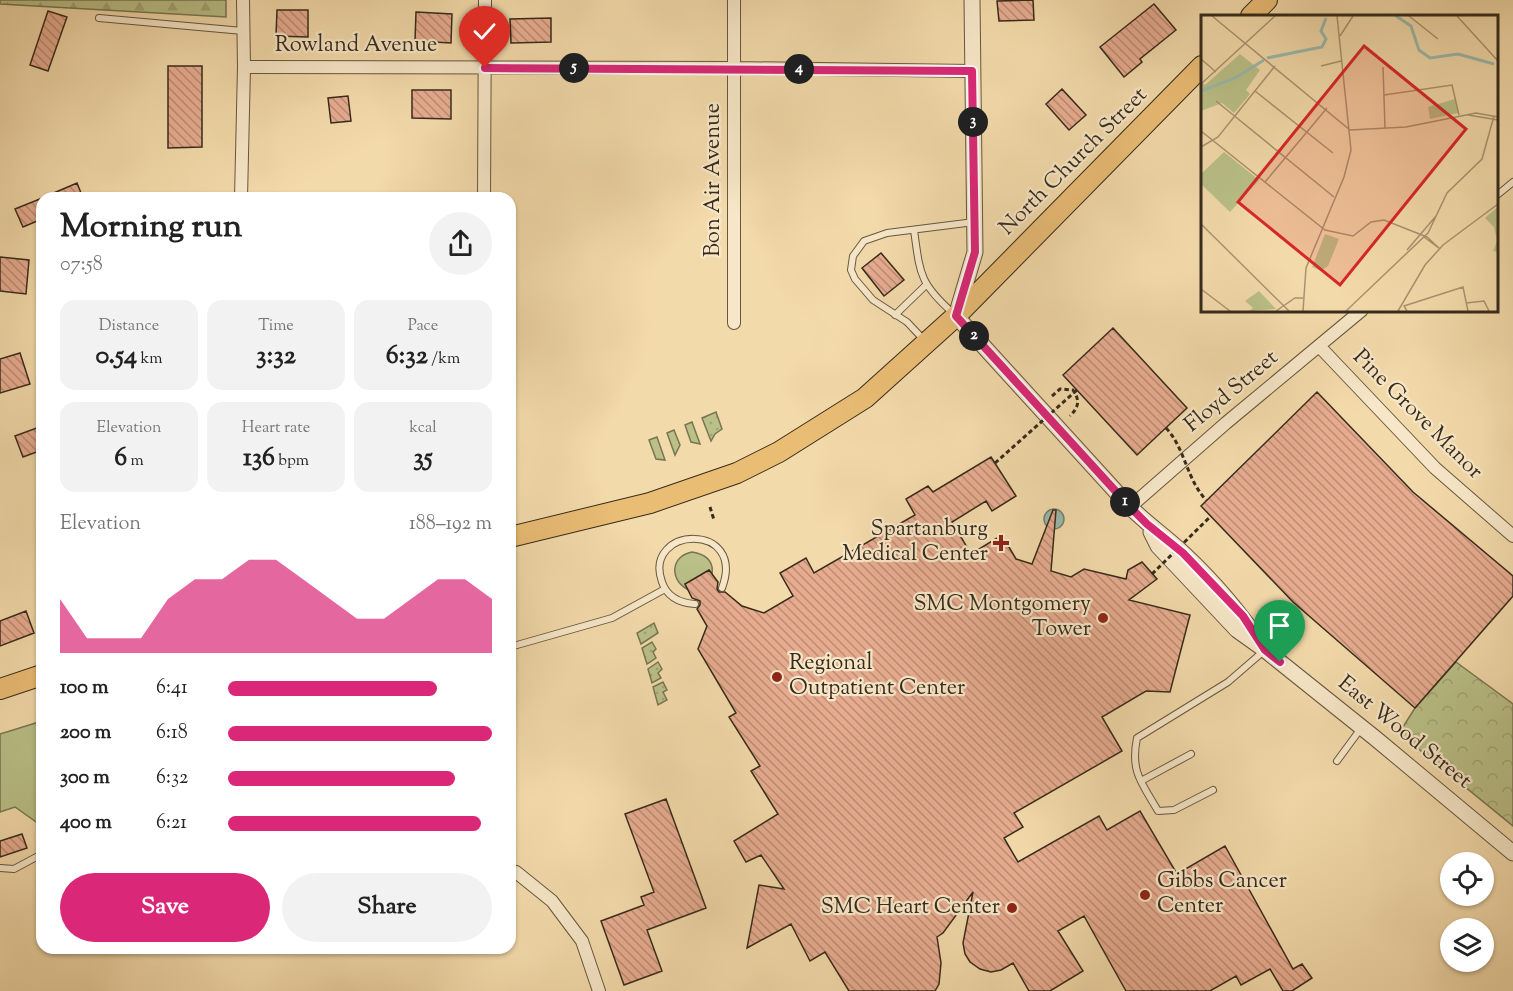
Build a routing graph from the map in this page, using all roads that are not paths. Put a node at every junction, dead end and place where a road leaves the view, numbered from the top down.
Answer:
1 (243, 0) edge
2 (485, 0) edge
3 (734, 0) edge
4 (972, 0) edge
5 (1267, 0) edge
6 (1252, 15) edge
7 (99, 18) dead end
8 (244, 31) junction
9 (244, 67) junction
10 (485, 68) junction
11 (734, 68) junction
12 (1201, 68) edge
13 (972, 71) junction
14 (1513, 182) edge
15 (241, 192) edge
16 (484, 192) edge
17 (1498, 195) edge
18 (974, 222) junction
19 (914, 230) junction
20 (926, 285) junction
21 (1360, 312) edge
22 (895, 315) junction
23 (956, 316) junction
24 (734, 323) dead end
25 (927, 343) junction
26 (1319, 346) junction
27 (1130, 507) junction
28 (516, 536) edge
29 (1513, 536) edge
30 (722, 588) dead end
31 (665, 589) junction
32 (695, 604) dead end
33 (516, 645) edge
34 (1265, 650) junction
35 (36, 677) edge
36 (0, 689) edge
37 (1362, 727) junction
38 (1191, 754) dead end
39 (1337, 761) dead end
40 (1141, 781) junction
41 (1213, 790) dead end
42 (1513, 853) edge
43 (36, 857) edge
44 (0, 868) edge
45 (516, 872) edge
46 (599, 991) edge

1 - 8 street
2 - 10 street
3 - 11 street, Bon Air Avenue
4 - 13 street
5 - 6 main road
7 - 8 lane
8 - 9 street
9 - 10 street, Rowland Avenue
9 - 15 street
10 - 11 street, Rowland Avenue
10 - 16 street
11 - 13 street, Rowland Avenue
11 - 24 street, Bon Air Avenue
12 - 23 main road, North Church Street
13 - 18 street
14 - 17 lane
18 - 19 lane
18 - 23 street
19 - 20 lane
19 - 22 lane
20 - 22 lane
20 - 23 lane
21 - 26 street, Floyd Street
22 - 25 lane
23 - 25 main road, North Church Street
23 - 27 street, East Wood Street
25 - 28 main road, North Church Street
26 - 27 street, Floyd Street
26 - 29 street, Pine Grove Manor
27 - 34 street, East Wood Street
30 - 31 lane
31 - 32 lane
31 - 33 lane
34 - 37 street, East Wood Street
34 - 40 lane
35 - 36 main road
37 - 39 lane
37 - 42 street, East Wood Street
38 - 40 lane
40 - 41 lane
43 - 44 lane
45 - 46 street

